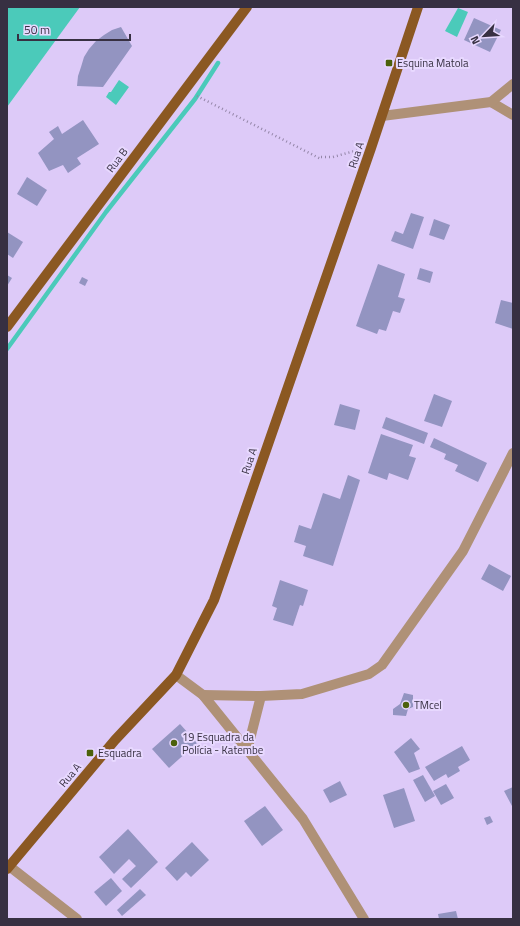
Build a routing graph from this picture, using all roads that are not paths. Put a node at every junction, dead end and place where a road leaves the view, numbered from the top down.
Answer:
1 (247, 7) edge
2 (418, 7) edge
3 (513, 84) edge
4 (491, 102) junction
5 (513, 115) edge
6 (382, 116) junction
7 (7, 327) edge
8 (513, 453) edge
9 (176, 675) junction
10 (203, 695) junction
11 (261, 696) junction
12 (247, 751) junction
13 (8, 867) edge
14 (77, 919) edge
15 (364, 919) edge

1 - 7 main road, Rua B
2 - 6 main road, Rua A
3 - 4 street
4 - 5 street
4 - 6 street
6 - 9 main road, Rua A
8 - 11 street
9 - 10 street
9 - 13 main road, Rua A
10 - 11 street
10 - 12 street
11 - 12 street
12 - 15 street
13 - 14 street

